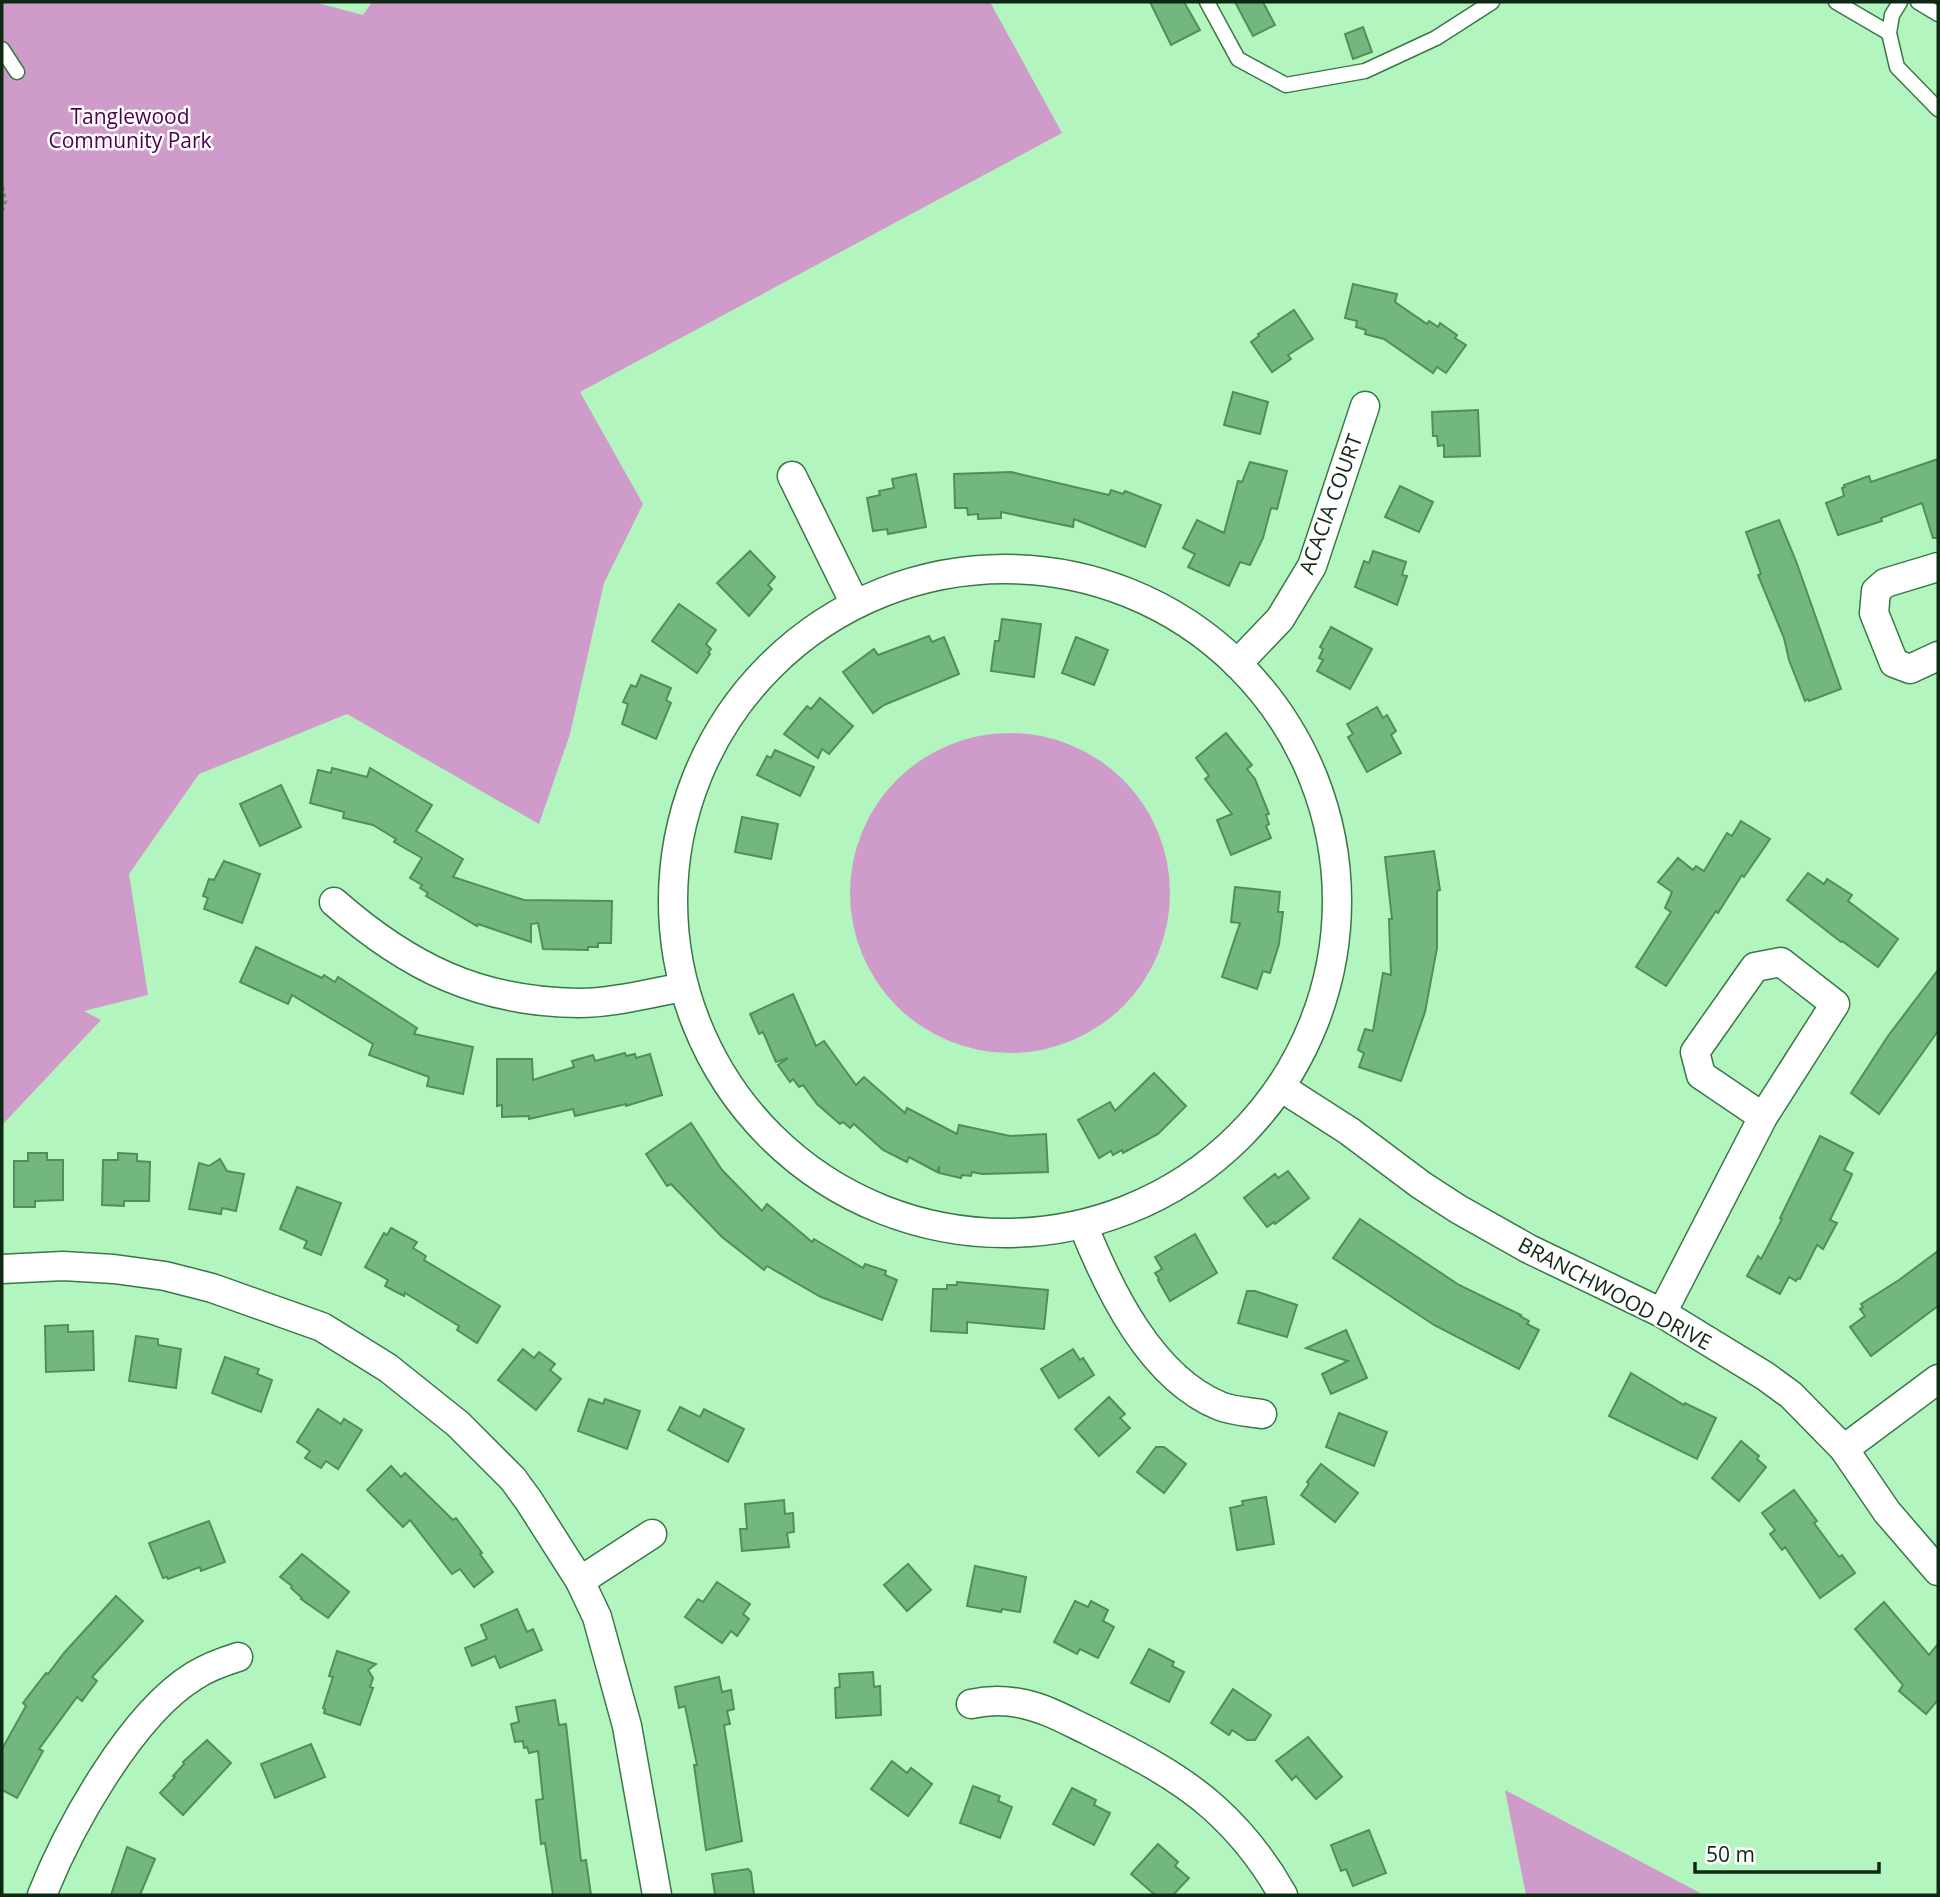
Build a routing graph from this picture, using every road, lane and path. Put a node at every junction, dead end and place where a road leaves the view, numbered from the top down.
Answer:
1 (1207, 2) edge
2 (1492, 2) edge
3 (1836, 2) edge
4 (1900, 2) edge
5 (1918, 2) edge
6 (1938, 14) edge
7 (1889, 33) junction
8 (2, 49) edge
9 (17, 72) dead end
10 (1938, 109) edge
11 (2, 187) edge
12 (2, 210) edge
13 (1365, 405) dead end
14 (792, 476) dead end
15 (1938, 567) edge
16 (855, 604) junction
17 (1938, 656) edge
18 (1237, 664) junction
19 (334, 902) dead end
20 (684, 987) junction
21 (1282, 1088) junction
22 (1763, 1117) junction
23 (1083, 1225) junction
24 (2, 1269) edge
25 (1662, 1313) junction
26 (1938, 1379) edge
27 (1262, 1414) dead end
28 (1844, 1450) junction
29 (652, 1534) dead end
30 (1938, 1571) edge
31 (580, 1581) junction
32 (238, 1657) dead end
33 (971, 1703) dead end
34 (42, 1895) edge
35 (657, 1895) edge
36 (1283, 1895) edge

1 - 2 lane
3 - 7 lane
4 - 7 lane
5 - 6 lane
7 - 10 lane
8 - 9 lane
11 - 12 path
13 - 18 street, ACACIA COURT
14 - 16 street
15 - 17 street
16 - 18 street
16 - 20 street
18 - 21 street
19 - 20 street
20 - 23 street
21 - 23 street
21 - 25 street, BRANCHWOOD DRIVE
22 - 22 street
22 - 25 street
23 - 27 street
24 - 31 street
25 - 28 street, BRANCHWOOD DRIVE
26 - 28 street
28 - 30 street, BRANCHWOOD DRIVE
29 - 31 street
31 - 35 street
32 - 34 street
33 - 36 street

